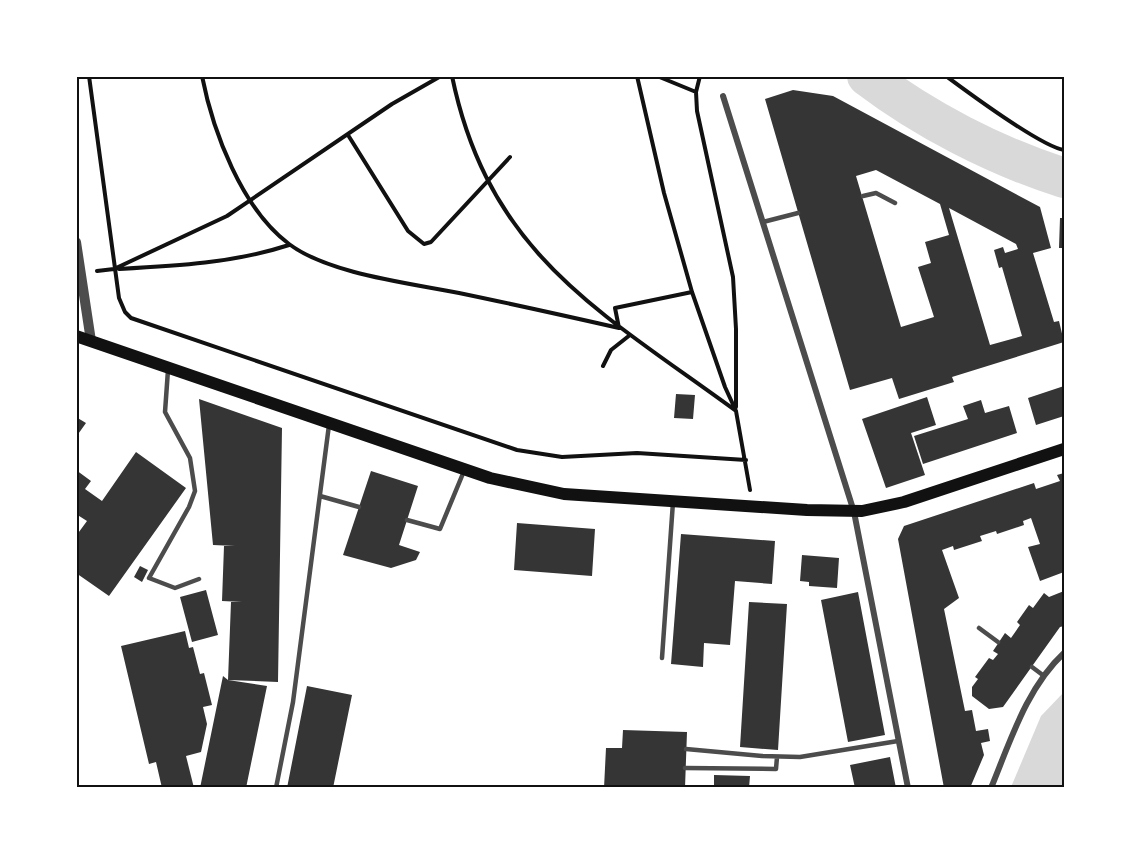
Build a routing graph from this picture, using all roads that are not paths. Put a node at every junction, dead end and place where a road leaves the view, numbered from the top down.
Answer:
1 (723, 96) dead end
2 (863, 196) dead end
3 (895, 203) dead end
4 (798, 213) dead end
5 (763, 222) junction
6 (76, 242) edge
7 (76, 336) edge
8 (91, 341) junction
9 (168, 368) junction
10 (330, 423) junction
11 (1065, 449) edge
12 (465, 469) junction
13 (320, 496) junction
14 (673, 502) junction
15 (359, 507) dead end
16 (854, 512) junction
17 (407, 520) dead end
18 (199, 579) dead end
19 (979, 628) dead end
20 (999, 642) dead end
21 (1065, 653) edge
22 (662, 658) dead end
23 (1032, 667) dead end
24 (1044, 676) junction
25 (898, 741) junction
26 (686, 749) dead end
27 (777, 757) junction
28 (686, 768) dead end
29 (276, 788) edge
30 (908, 788) edge
31 (991, 788) edge

1 - 5 street
2 - 3 lane
4 - 5 lane
5 - 16 street
6 - 8 street
7 - 8 main road
8 - 9 main road
9 - 10 main road
9 - 18 lane
10 - 12 main road
10 - 13 lane
11 - 16 main road
12 - 14 main road
12 - 17 lane
13 - 15 lane
13 - 29 lane
14 - 16 main road
14 - 22 lane
16 - 25 street
19 - 20 lane
21 - 24 street
23 - 24 lane
24 - 31 street
25 - 27 lane
25 - 30 street
26 - 27 lane
27 - 28 lane

